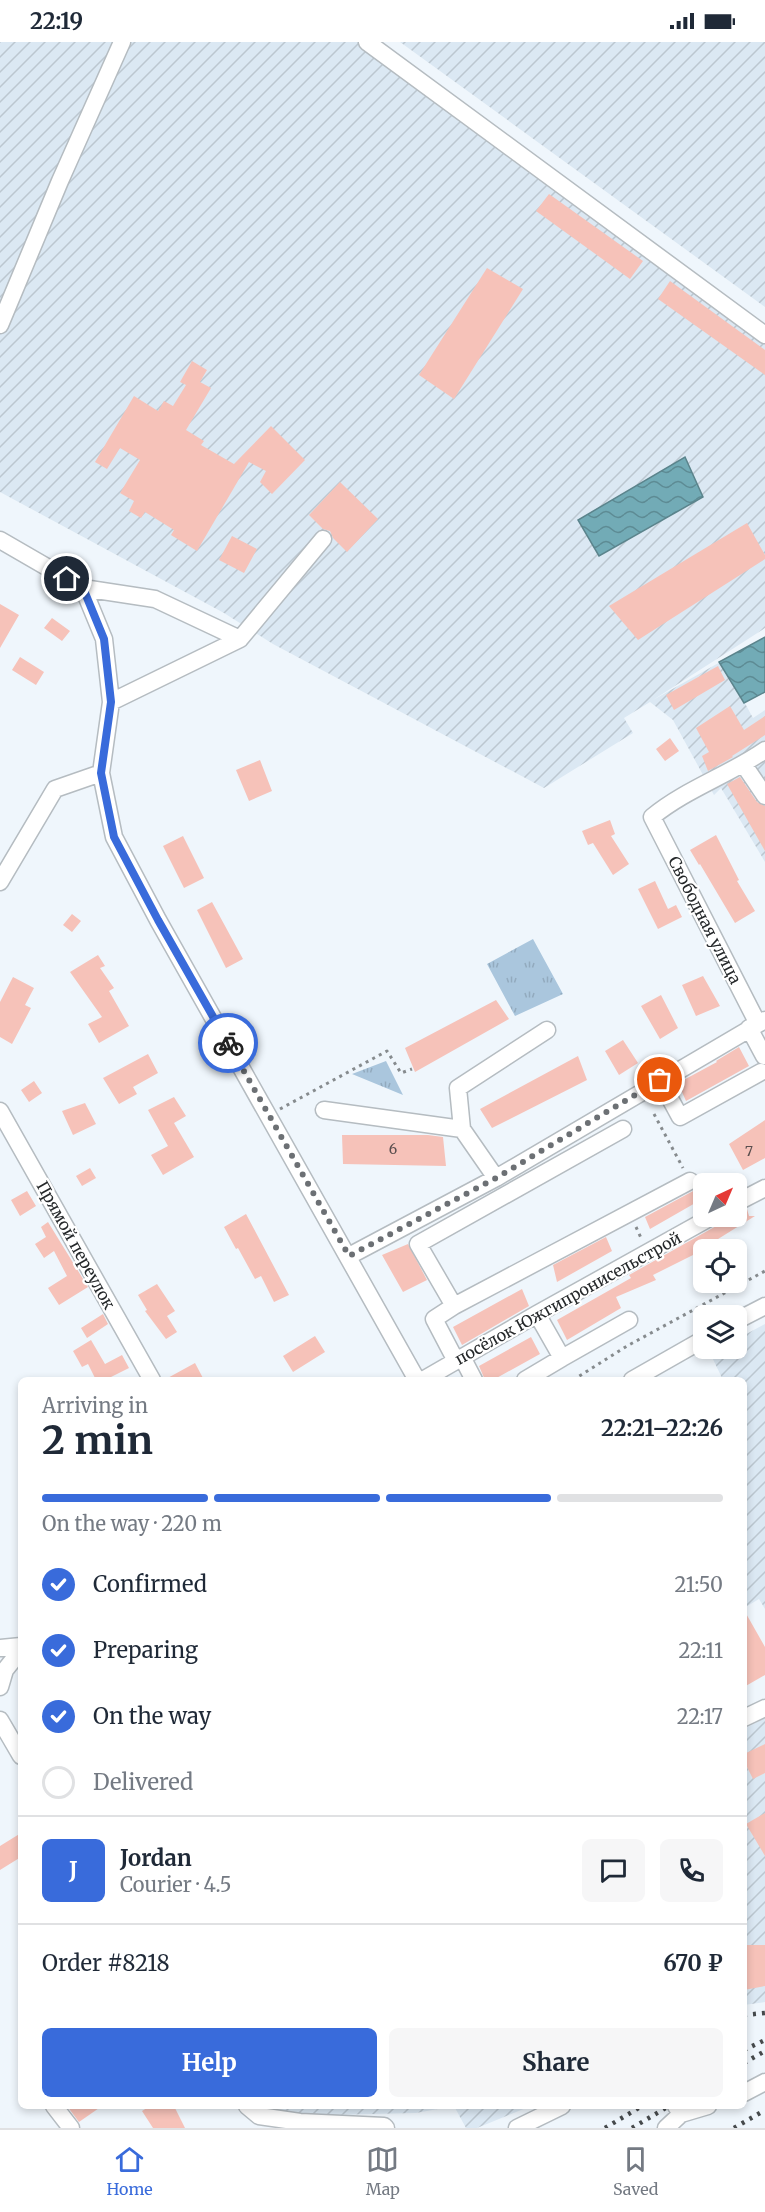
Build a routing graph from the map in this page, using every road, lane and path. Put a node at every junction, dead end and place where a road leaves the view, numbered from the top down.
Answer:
1 (122, 42) edge
2 (367, 42) edge
3 (0, 325) edge
4 (765, 335) edge
5 (324, 539) dead end
6 (0, 540) edge
7 (83, 588) junction
8 (240, 639) junction
9 (111, 702) junction
10 (765, 750) edge
11 (744, 765) junction
12 (101, 773) junction
13 (765, 796) edge
14 (0, 882) edge
15 (757, 1024) edge
16 (548, 1030) dead end
17 (765, 1056) edge
18 (412, 1069) dead end
19 (761, 1072) dead end
20 (660, 1080) junction
21 (324, 1110) dead end
22 (0, 1111) edge
23 (654, 1114) dead end
24 (268, 1115) junction
25 (462, 1129) junction
26 (623, 1129) dead end
27 (496, 1178) junction
28 (690, 1181) joint
29 (765, 1188) edge
30 (747, 1197) edge
31 (629, 1215) junction
32 (693, 1227) edge
33 (649, 1252) junction
34 (349, 1256) junction
35 (765, 1271) edge
36 (454, 1306) junction
37 (765, 1306) edge
38 (537, 1314) junction
39 (747, 1315) edge
40 (628, 1320) dead end
41 (693, 1345) edge
42 (562, 1358) junction
43 (459, 1359) junction
44 (150, 1377) edge
45 (415, 1377) edge
46 (428, 1377) edge
47 (472, 1377) edge
48 (530, 1377) edge
49 (578, 1377) edge
50 (637, 1377) edge
51 (0, 1648) edge
52 (18, 1648) edge
53 (18, 1652) edge
54 (0, 1687) edge
55 (765, 1708) edge
56 (747, 1717) edge
57 (0, 1720) edge
58 (18, 1751) edge
59 (765, 2082) edge
60 (747, 2091) edge
61 (56, 2109) edge
62 (251, 2109) edge
63 (556, 2109) edge
64 (678, 2110) edge
65 (71, 2128) edge
66 (386, 2128) edge
67 (517, 2128) edge
68 (666, 2128) edge

1 - 3 street
2 - 4 street
5 - 8 street
6 - 7 street
7 - 8 street
7 - 9 street
8 - 9 street
9 - 12 street
10 - 11 street
11 - 13 street
11 - 15 street, Свободная улица
12 - 14 street
12 - 24 street
15 - 17 street, Свободная улица
15 - 20 street
16 - 25 street
18 - 24 path
19 - 20 street
20 - 27 street
21 - 25 street
22 - 44 street, Прямой переулок
23 - 28 path
24 - 34 street
25 - 27 street
26 - 36 street
27 - 34 street
28 - 31 street
29 - 30 street
31 - 33 path
31 - 36 street
32 - 33 street, посёлок Южгипронисельстрой
33 - 38 street, посёлок Южгипронисельстрой
34 - 45 street
35 - 49 path
36 - 43 street
37 - 39 street
38 - 42 street
38 - 43 street, посёлок Южгипронисельстрой
40 - 42 street
41 - 50 street
42 - 48 street
43 - 46 street, посёлок Южгипронисельстрой
43 - 47 street
51 - 52 street
53 - 54 street
55 - 56 street
57 - 58 street
59 - 60 street
61 - 65 street
62 - 66 street
63 - 67 street
64 - 68 street

